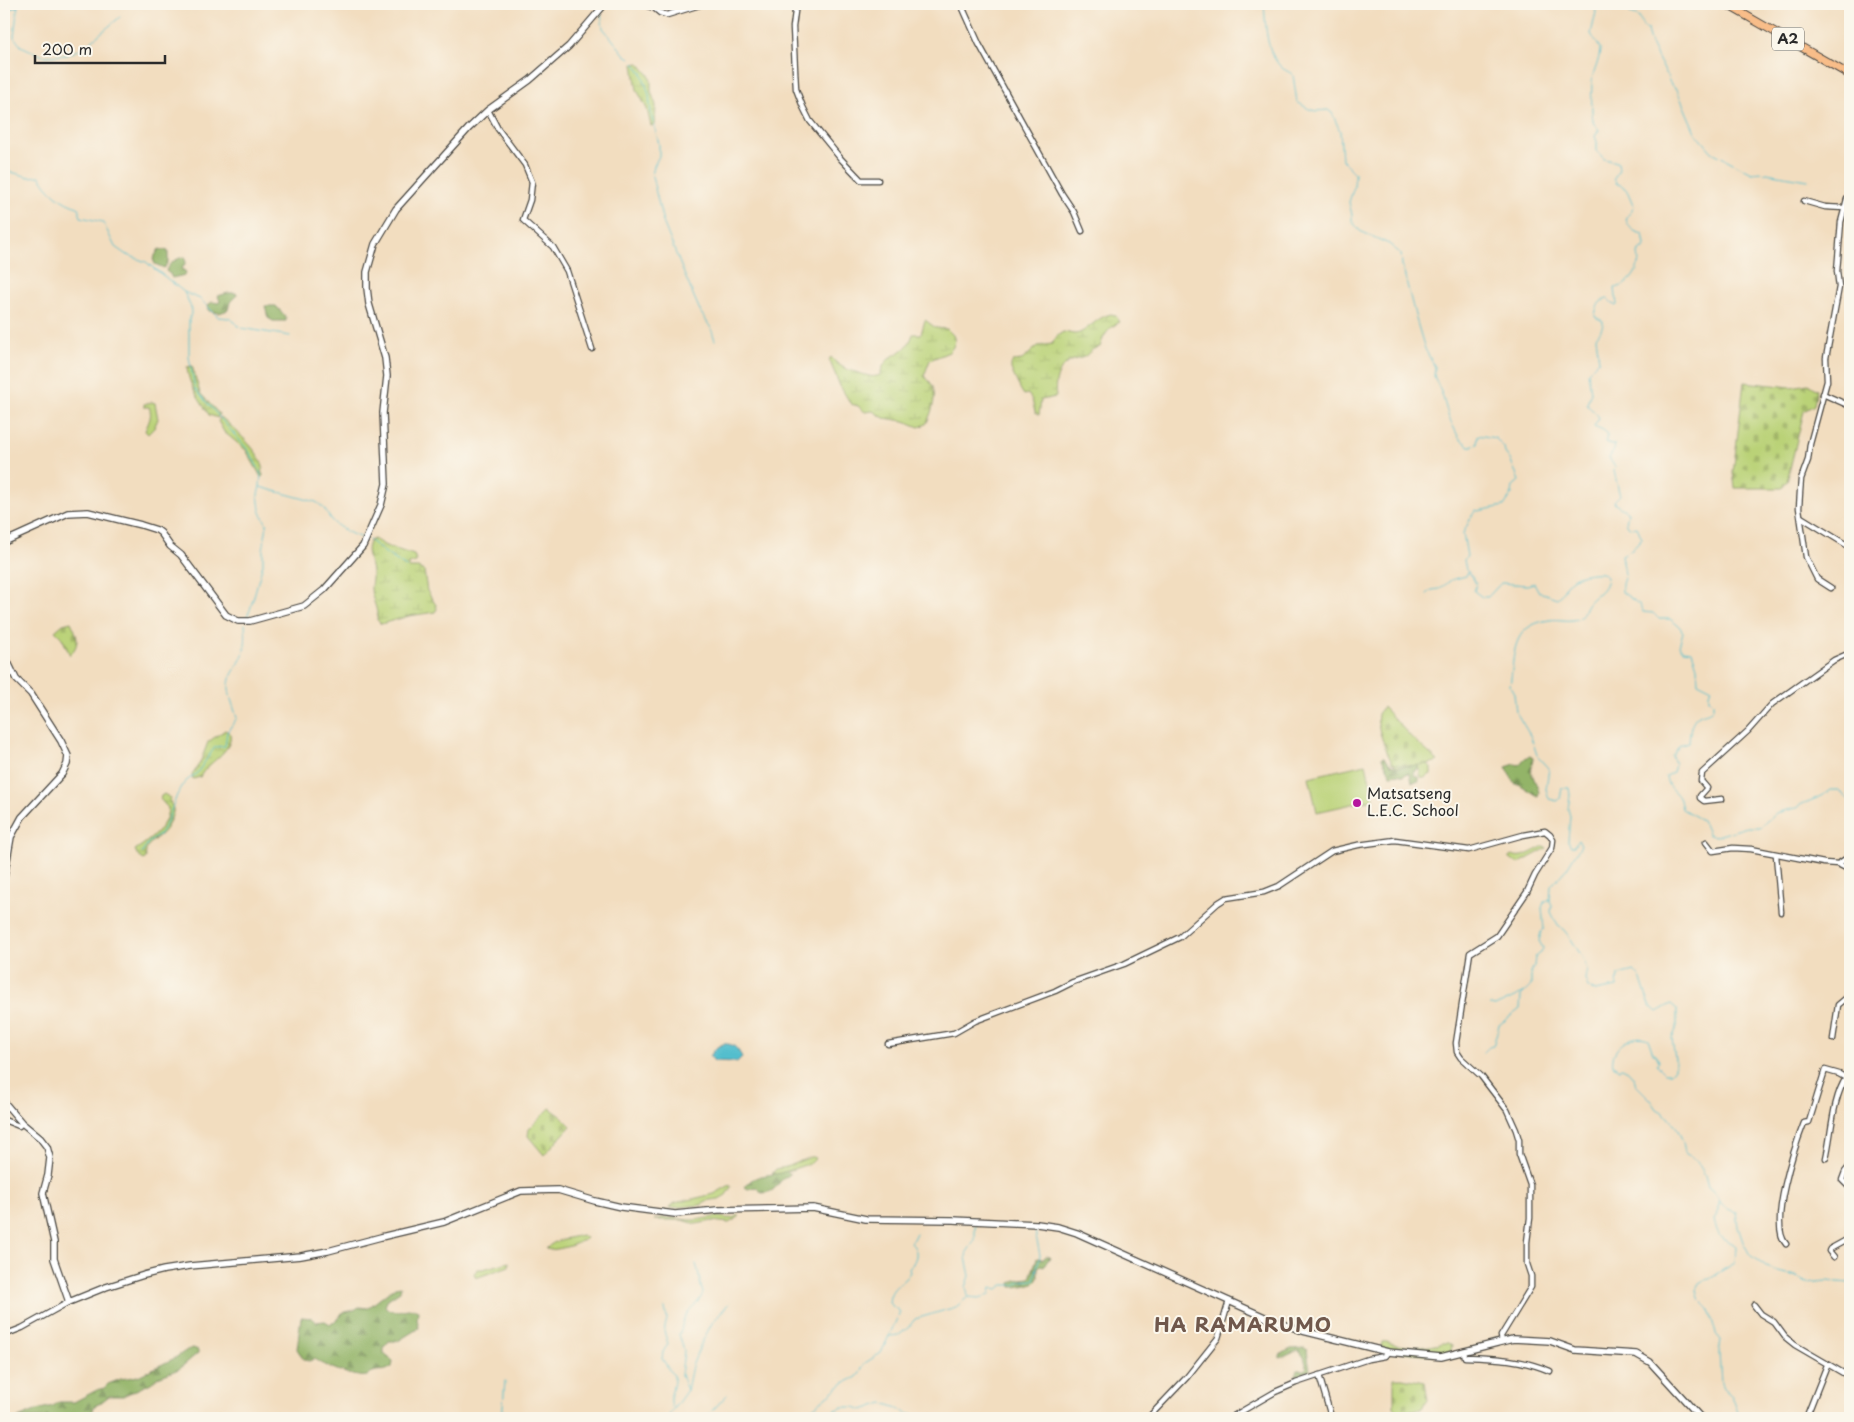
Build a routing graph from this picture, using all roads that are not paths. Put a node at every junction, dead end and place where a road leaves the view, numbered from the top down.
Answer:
1 (605, 4) edge
2 (641, 4) edge
3 (703, 4) edge
4 (796, 4) edge
5 (961, 4) edge
6 (1726, 4) edge
7 (1850, 75) edge
8 (488, 110) junction
9 (878, 180) dead end
10 (1850, 200) edge
11 (1804, 201) dead end
12 (1844, 208) junction
13 (1082, 231) dead end
14 (592, 349) dead end
15 (1823, 394) junction
16 (1850, 406) edge
17 (1801, 517) junction
18 (4, 542) edge
19 (1850, 547) edge
20 (1831, 588) dead end
21 (1850, 653) edge
22 (4, 654) edge
23 (1722, 799) dead end
24 (1706, 842) dead end
25 (1776, 855) junction
26 (1850, 856) edge
27 (1838, 864) junction
28 (1850, 870) edge
29 (4, 877) edge
30 (1781, 912) dead end
31 (1850, 996) edge
32 (1833, 1039) dead end
33 (888, 1044) dead end
34 (4, 1102) edge
35 (4, 1120) edge
36 (22, 1124) junction
37 (1826, 1158) dead end
38 (1850, 1166) edge
39 (1850, 1188) edge
40 (1850, 1238) edge
41 (1786, 1244) dead end
42 (1834, 1257) dead end
43 (1229, 1301) junction
44 (69, 1302) junction
45 (1754, 1305) dead end
46 (4, 1335) edge
47 (1502, 1342) junction
48 (1388, 1352) junction
49 (1464, 1352) junction
50 (1827, 1365) junction
51 (1550, 1371) dead end
52 (1319, 1375) junction
53 (1850, 1377) edge
54 (1240, 1412) junction
55 (1148, 1418) edge
56 (1230, 1418) edge
57 (1243, 1418) edge
58 (1323, 1418) edge
59 (1701, 1418) edge
60 (1806, 1418) edge

1 - 8 street
2 - 3 street
4 - 9 street
5 - 13 street
6 - 7 main road, A2
8 - 14 street
8 - 18 street
10 - 12 street
11 - 12 street
12 - 15 street
15 - 16 street
15 - 17 street
17 - 19 street
17 - 20 street
21 - 23 street
22 - 29 street
24 - 25 street
25 - 27 street
25 - 30 street
26 - 27 street
27 - 28 street
31 - 32 street
33 - 47 street
34 - 36 street
35 - 36 street
36 - 44 street
37 - 41 street
38 - 39 street
40 - 42 street
43 - 44 street
43 - 48 street
43 - 55 street
44 - 46 street
45 - 50 street
47 - 49 street
47 - 59 street
48 - 49 street
48 - 52 street
49 - 51 street
50 - 53 street
50 - 60 street
52 - 54 street
52 - 58 street
54 - 56 street
54 - 57 street

